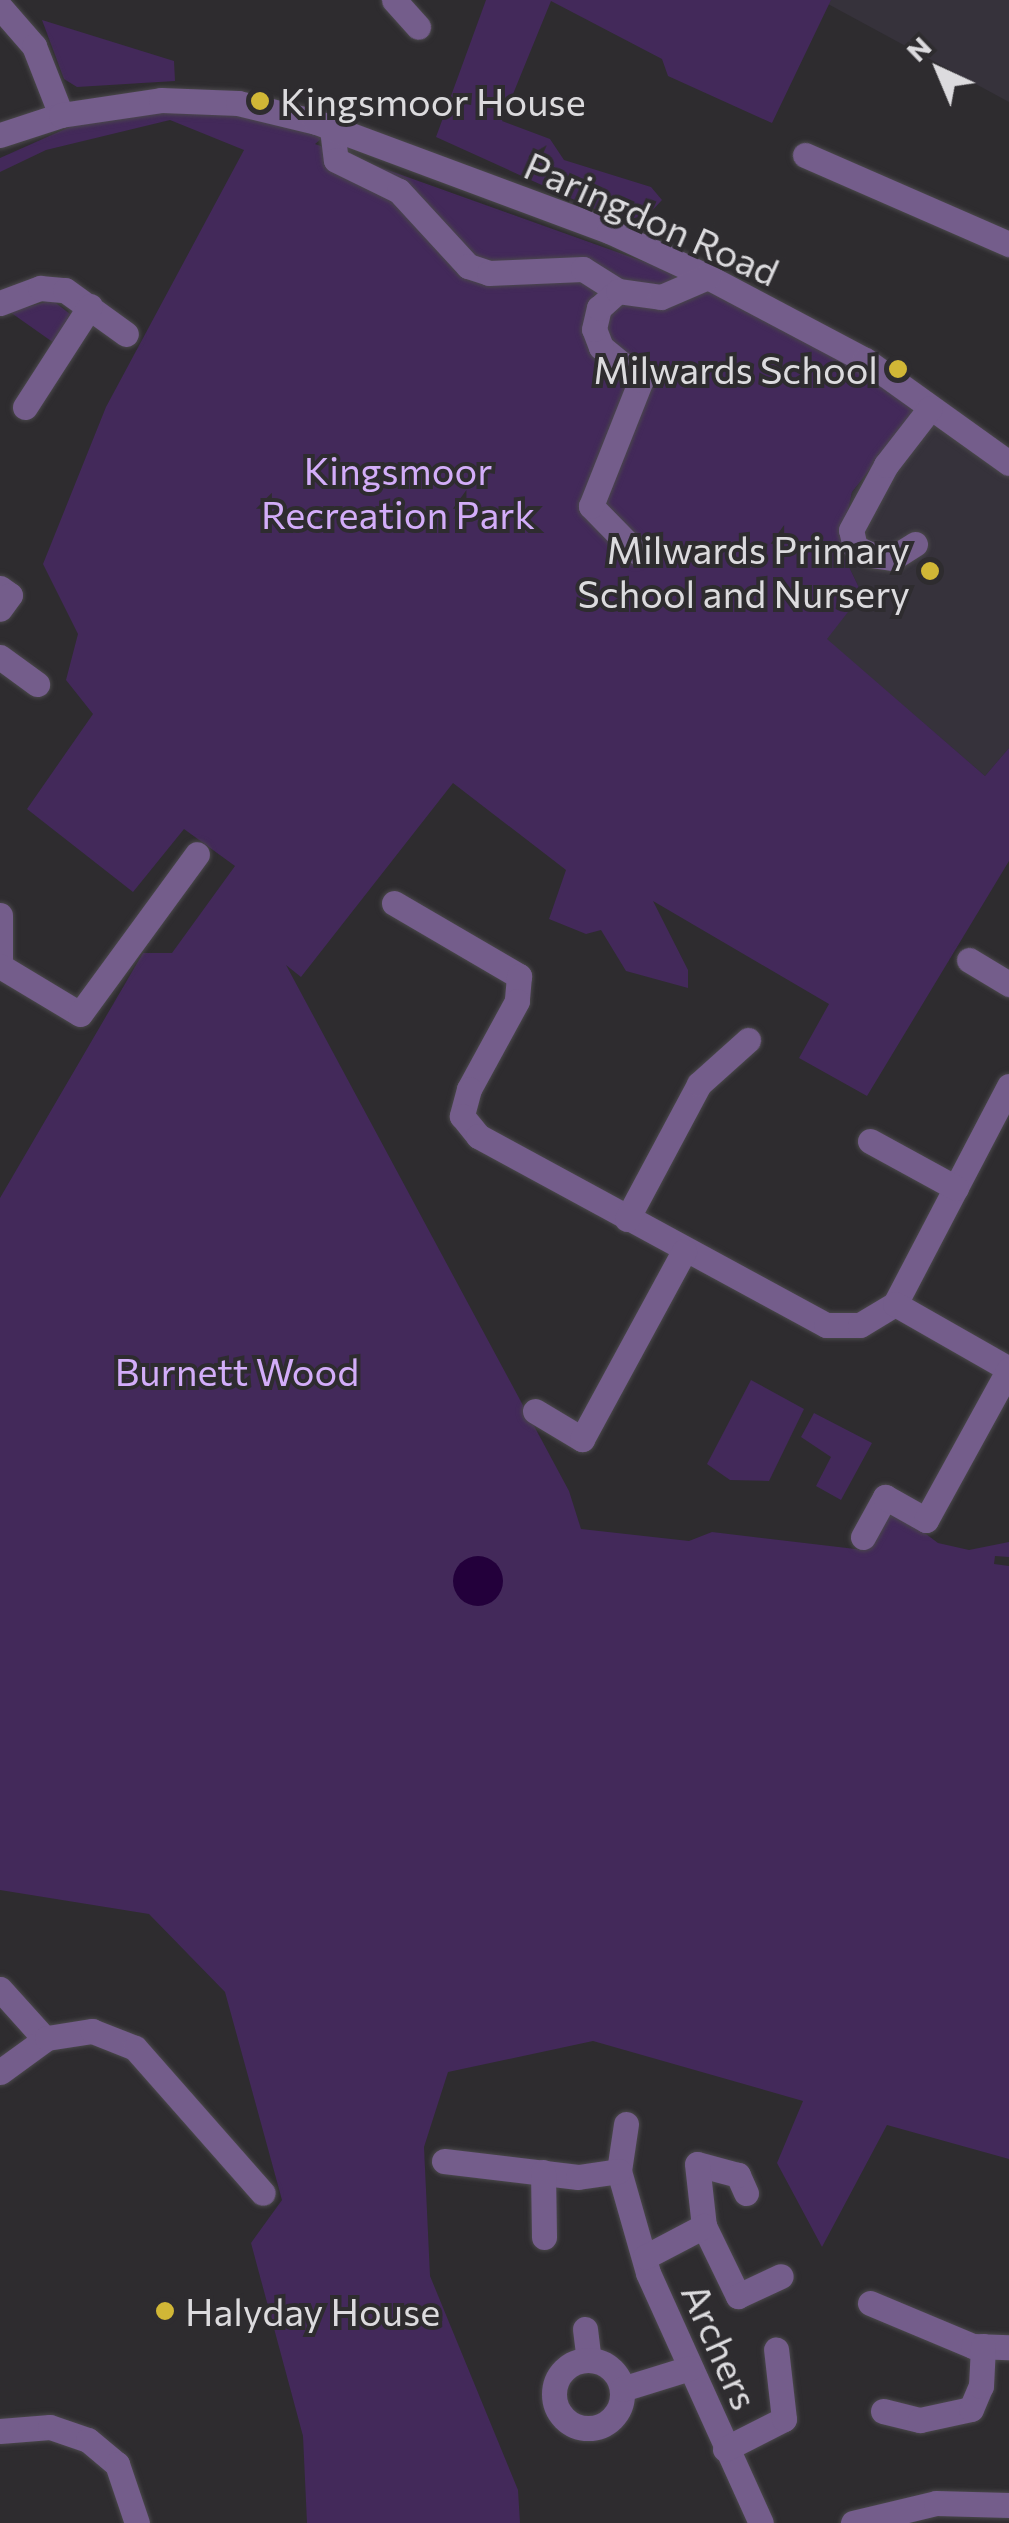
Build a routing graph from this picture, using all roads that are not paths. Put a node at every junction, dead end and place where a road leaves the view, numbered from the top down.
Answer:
1 (394, 0) edge
2 (0, 8) edge
3 (418, 27) dead end
4 (61, 115) junction
5 (332, 128) junction
6 (0, 135) edge
7 (805, 154) dead end
8 (1009, 244) edge
9 (708, 277) junction
10 (618, 291) junction
11 (0, 303) edge
12 (90, 306) junction
13 (126, 334) dead end
14 (25, 407) dead end
15 (930, 408) junction
16 (1009, 463) edge
17 (915, 544) dead end
18 (635, 550) dead end
19 (0, 588) edge
20 (0, 609) edge
21 (0, 657) edge
22 (37, 684) dead end
23 (197, 854) dead end
24 (394, 903) dead end
25 (0, 915) edge
26 (969, 960) dead end
27 (0, 966) edge
28 (1009, 984) edge
29 (748, 1040) dead end
30 (1007, 1096) edge
31 (870, 1141) dead end
32 (956, 1188) junction
33 (627, 1219) junction
34 (684, 1252) junction
35 (895, 1304) junction
36 (1009, 1369) edge
37 (535, 1411) dead end
38 (863, 1537) dead end
39 (0, 1989) edge
40 (46, 2040) junction
41 (0, 2072) edge
42 (626, 2124) dead end
43 (444, 2162) dead end
44 (619, 2171) junction
45 (542, 2172) junction
46 (262, 2193) dead end
47 (746, 2193) dead end
48 (704, 2226) junction
49 (544, 2237) dead end
50 (645, 2257) junction
51 (781, 2276) dead end
52 (870, 2303) dead end
53 (585, 2328) dead end
54 (1002, 2343) edge
55 (776, 2349) dead end
56 (589, 2360) junction
57 (690, 2368) junction
58 (622, 2389) junction
59 (883, 2412) dead end
60 (0, 2431) edge
61 (725, 2449) junction
62 (1009, 2505) edge
63 (937, 2513) edge
64 (137, 2523) edge
65 (761, 2523) edge
66 (853, 2523) edge

1 - 3 street
2 - 4 street
4 - 5 street, Paringdon Road
4 - 6 street, Paringdon Road
5 - 9 street, Paringdon Road
5 - 10 street
7 - 8 street
9 - 10 street
9 - 15 street, Paringdon Road
10 - 18 street
11 - 12 street
12 - 13 street
12 - 14 street
15 - 16 street, Paringdon Road
15 - 17 street
19 - 20 street
21 - 22 street
23 - 27 street
24 - 33 street
25 - 27 street
26 - 28 street
29 - 33 street
30 - 32 street
31 - 32 street
32 - 35 street
33 - 34 street
34 - 35 street
34 - 37 street
35 - 36 street
36 - 38 street
39 - 40 street
40 - 41 street
40 - 46 street
42 - 44 street
43 - 45 street
44 - 45 street
44 - 50 street
45 - 49 street
47 - 48 street, Archers
48 - 50 street, Archers
48 - 51 street, Archers
50 - 57 street, Archers
52 - 54 street
53 - 56 street
54 - 59 street
55 - 61 street
56 - 58 street
56 - 58 street
57 - 58 street
57 - 61 street, Archers
60 - 64 street
61 - 65 street, Archers
62 - 63 street
63 - 66 street

